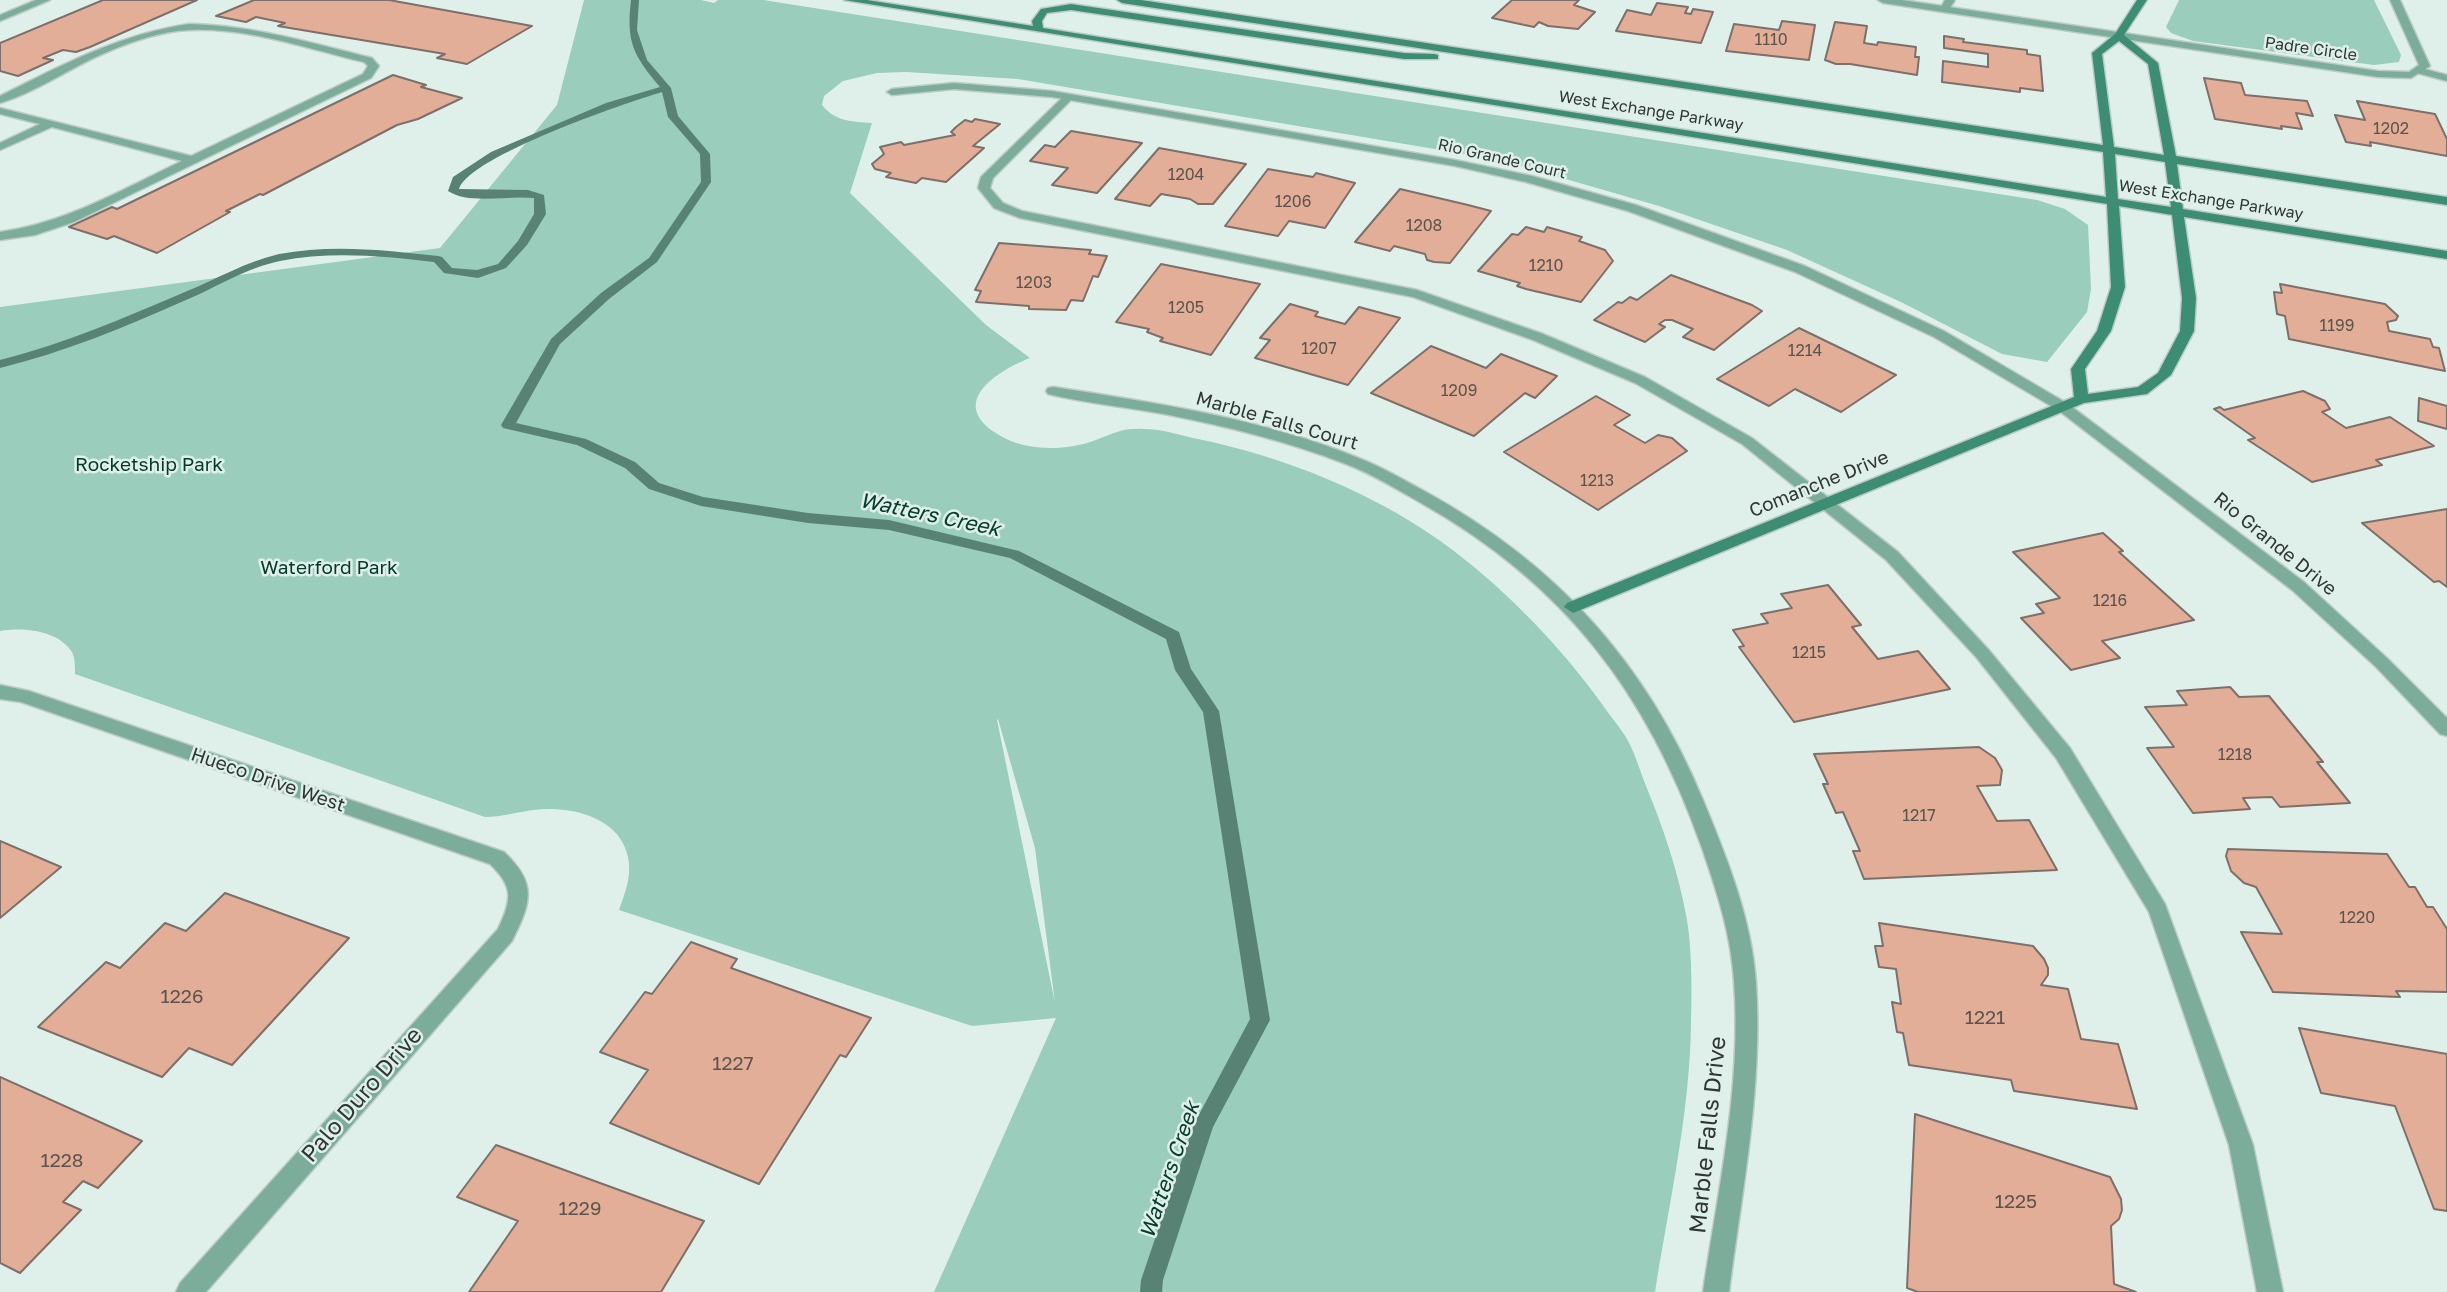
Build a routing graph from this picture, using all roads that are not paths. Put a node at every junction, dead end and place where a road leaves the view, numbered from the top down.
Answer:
1 (45, 0) edge
2 (849, 0) edge
3 (1122, 0) edge
4 (1883, 0) edge
5 (2142, 0) edge
6 (2395, 0) edge
7 (1947, 5) edge
8 (0, 18) edge
9 (1038, 30) junction
10 (2119, 36) junction
11 (1497, 57) junction
12 (2421, 71) junction
13 (2447, 78) edge
14 (892, 92) dead end
15 (1069, 97) junction
16 (0, 100) edge
17 (0, 111) edge
18 (50, 124) junction
19 (0, 147) edge
20 (2109, 150) junction
21 (193, 159) junction
22 (2171, 159) junction
23 (2447, 201) edge
24 (2113, 203) junction
25 (2177, 213) junction
26 (0, 236) edge
27 (2447, 255) edge
28 (1053, 391) dead end
29 (2081, 399) junction
30 (2063, 407) junction
31 (1826, 504) junction
32 (1573, 607) junction
33 (0, 692) edge
34 (2447, 729) edge
35 (520, 890) joint
36 (189, 1292) edge
37 (1716, 1292) edge
38 (2270, 1292) edge

1 - 8 street
2 - 9 main road, West Exchange Parkway
3 - 11 main road, West Exchange Parkway
4 - 7 street, Padre Circle
5 - 10 main road
6 - 12 street
7 - 10 street, Padre Circle
9 - 11 main road
9 - 24 main road, West Exchange Parkway
10 - 12 street, Padre Circle
10 - 20 main road
10 - 22 main road, Comanche Drive
11 - 20 main road, West Exchange Parkway
12 - 13 street
14 - 15 street, Rio Grande Court
15 - 30 street, Rio Grande Court
15 - 31 street
16 - 21 street
17 - 18 street
18 - 19 street
18 - 21 street
20 - 22 main road, West Exchange Parkway
20 - 24 main road
21 - 26 street
22 - 23 main road, West Exchange Parkway
22 - 25 main road, Comanche Drive
24 - 25 main road, West Exchange Parkway
24 - 29 main road
25 - 27 main road, West Exchange Parkway
25 - 29 main road, Comanche Drive
28 - 32 street, Marble Falls Court
29 - 30 main road, Comanche Drive
30 - 31 main road, Comanche Drive
30 - 34 street, Rio Grande Drive
31 - 32 main road, Comanche Drive
31 - 38 street
32 - 37 street, Marble Falls Drive
33 - 35 street, Hueco Drive West
35 - 36 street, Palo Duro Drive

